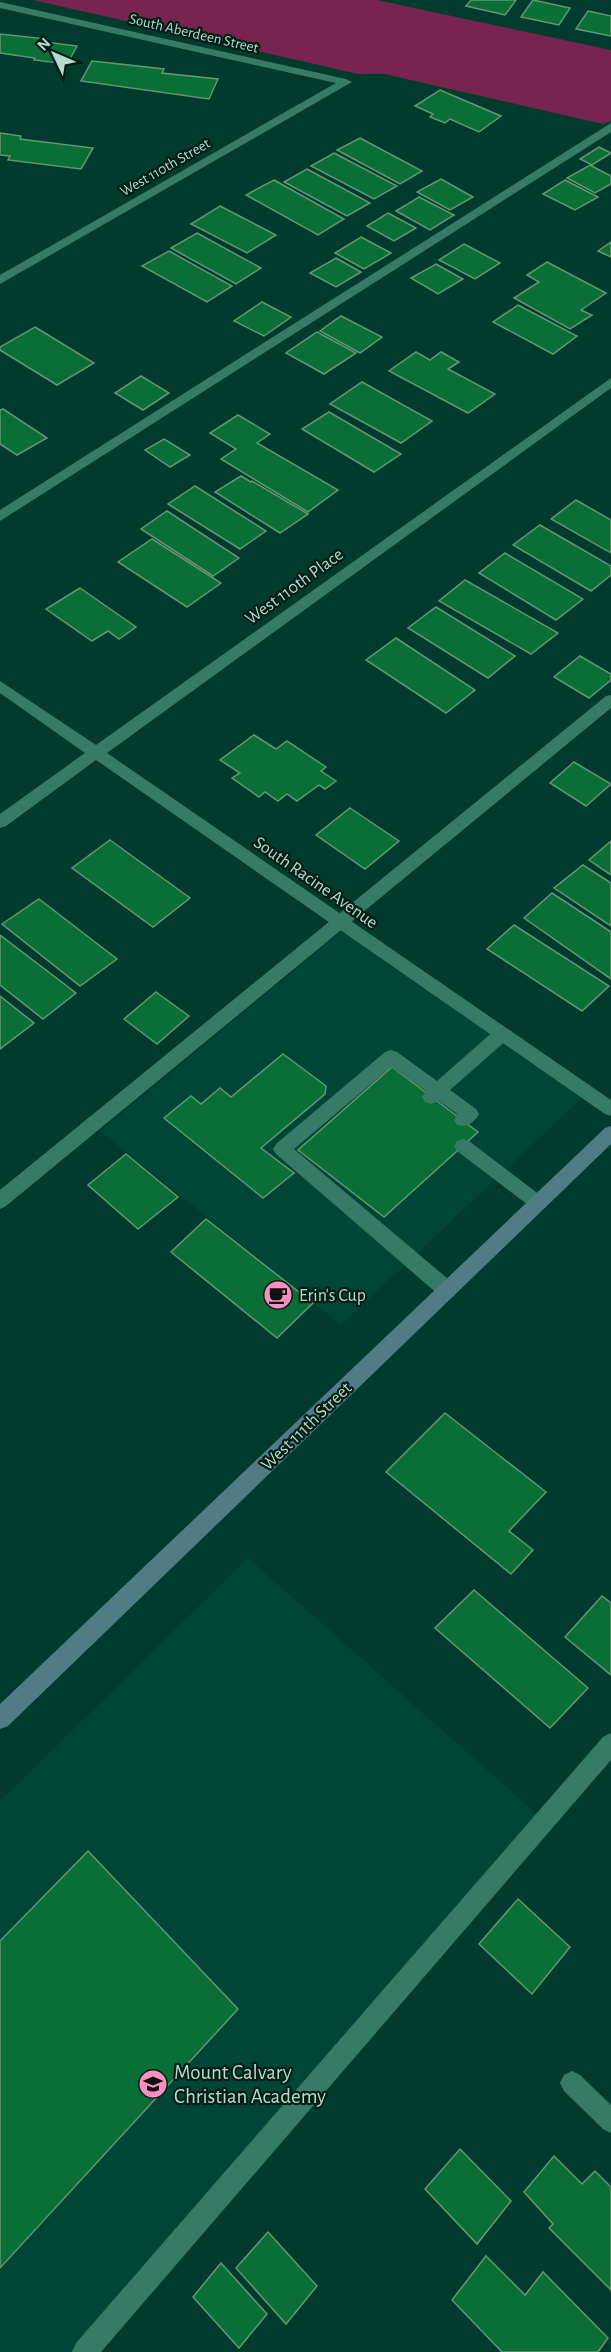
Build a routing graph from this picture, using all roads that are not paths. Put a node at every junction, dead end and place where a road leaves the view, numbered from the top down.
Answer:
1 (0, 5) edge
2 (346, 82) joint
3 (611, 127) edge
4 (0, 280) edge
5 (611, 382) edge
6 (0, 516) edge
7 (0, 686) edge
8 (611, 700) edge
9 (96, 753) junction
10 (0, 822) edge
11 (340, 922) junction
12 (502, 1034) junction
13 (434, 1094) junction
14 (611, 1109) edge
15 (463, 1120) dead end
16 (611, 1133) edge
17 (462, 1146) dead end
18 (0, 1201) edge
19 (538, 1203) junction
20 (447, 1290) junction
21 (0, 1719) edge
22 (611, 1744) edge
23 (572, 2083) dead end
24 (611, 2121) edge
25 (85, 2352) edge

1 - 2 street, South Aberdeen Street
2 - 4 street, West 110th Street
3 - 6 street
5 - 9 street, West 110th Place
7 - 9 street, South Racine Avenue
8 - 11 street
9 - 10 street, West 110th Place
9 - 11 street, South Racine Avenue
11 - 12 street, South Racine Avenue
11 - 18 street
12 - 13 street
12 - 14 street, South Racine Avenue
13 - 15 street
13 - 20 street
16 - 19 main road, West 111th Street
17 - 19 street
19 - 20 main road, West 111th Street
20 - 21 main road, West 111th Street
22 - 25 street
23 - 24 street

